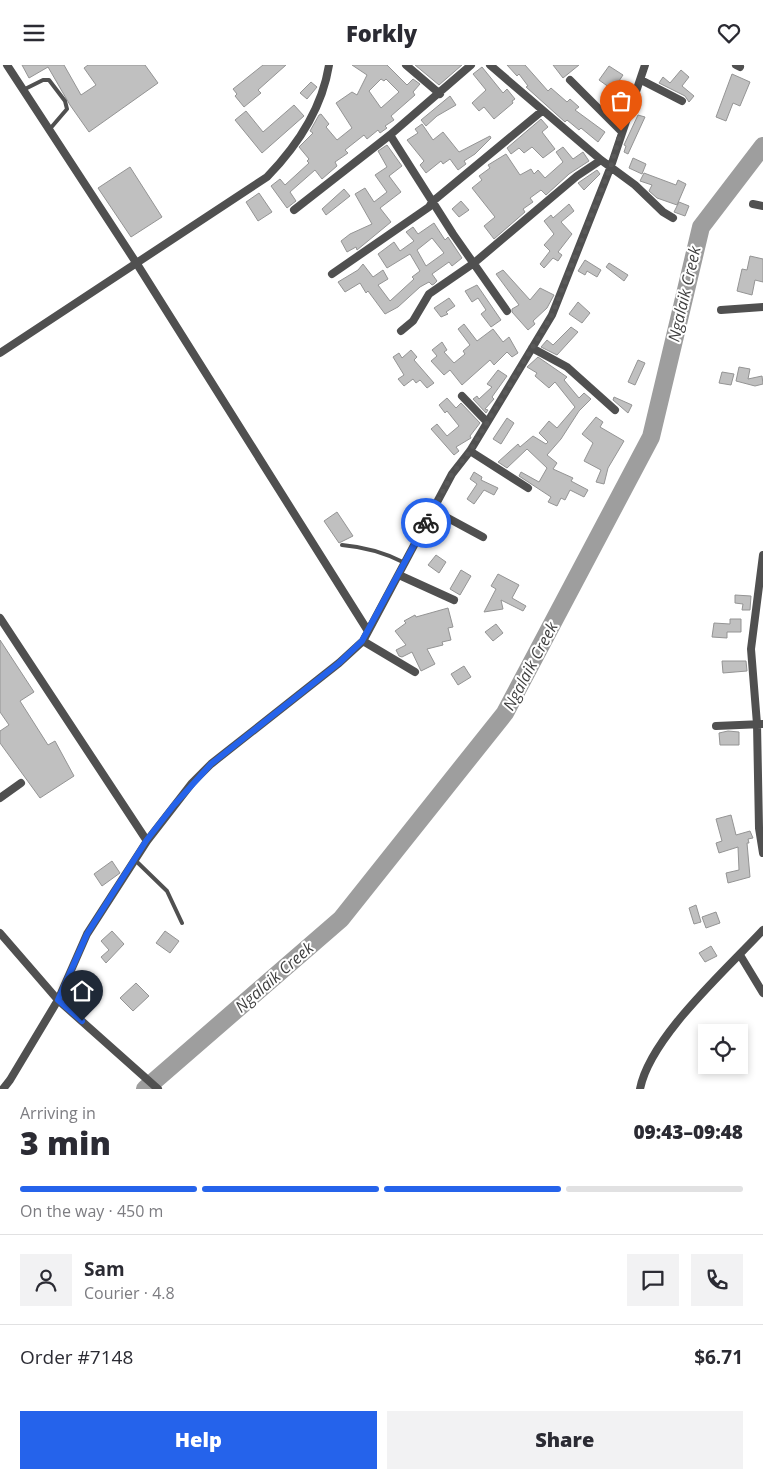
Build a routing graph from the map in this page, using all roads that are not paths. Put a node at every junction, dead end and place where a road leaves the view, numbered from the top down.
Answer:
1 (7, 65) edge
2 (329, 65) edge
3 (406, 65) edge
4 (472, 65) edge
5 (490, 65) edge
6 (645, 65) edge
7 (570, 80) dead end
8 (641, 80) junction
9 (23, 90) junction
10 (440, 94) junction
11 (682, 101) dead end
12 (542, 111) junction
13 (49, 130) junction
14 (621, 131) junction
15 (390, 135) junction
16 (601, 160) junction
17 (611, 166) junction
18 (432, 202) junction
19 (754, 204) dead end
20 (763, 205) edge
21 (294, 210) dead end
22 (673, 218) dead end
23 (474, 263) junction
24 (137, 264) junction
25 (332, 274) dead end
26 (763, 307) edge
27 (721, 310) dead end
28 (507, 311) dead end
29 (401, 331) dead end
30 (532, 348) junction
31 (0, 353) edge
32 (462, 395) dead end
33 (615, 410) dead end
34 (487, 422) junction
35 (470, 451) junction
36 (528, 488) dead end
37 (434, 510) junction
38 (483, 537) dead end
39 (342, 545) dead end
40 (763, 555) edge
41 (405, 563) junction
42 (399, 575) junction
43 (454, 600) dead end
44 (0, 618) edge
45 (368, 631) junction
46 (362, 641) junction
47 (415, 672) dead end
48 (760, 724) edge
49 (716, 726) dead end
50 (21, 783) dead end
51 (760, 793) edge
52 (0, 797) edge
53 (146, 841) junction
54 (763, 853) edge
55 (135, 859) junction
56 (182, 923) dead end
57 (763, 930) edge
58 (0, 933) edge
59 (740, 955) junction
60 (763, 993) edge
61 (58, 1000) junction
62 (3, 1089) edge
63 (158, 1089) edge
64 (640, 1089) edge

1 - 9 street
2 - 24 street
3 - 10 street
4 - 10 street
5 - 12 street
6 - 8 street
7 - 14 street
8 - 11 street
8 - 14 street
9 - 13 street
9 - 13 lane
10 - 15 street
12 - 16 street
12 - 18 street
13 - 24 street
14 - 17 street
15 - 18 street
15 - 21 street
16 - 17 street
16 - 23 street
17 - 22 street
17 - 30 street
18 - 23 street
18 - 25 street
19 - 20 street
23 - 28 street
23 - 29 street
24 - 31 street
24 - 45 street
26 - 27 street
30 - 33 street
30 - 34 street
32 - 34 street
34 - 35 street
35 - 36 street
35 - 37 street
37 - 38 street
37 - 41 street
39 - 41 lane
40 - 48 street
41 - 42 street
42 - 43 street
42 - 45 street
44 - 53 street
45 - 46 street
46 - 47 street
46 - 53 street
48 - 49 street
48 - 51 street
50 - 52 street
51 - 54 street
53 - 55 street
55 - 56 lane
55 - 61 street
57 - 59 street
58 - 61 street
59 - 60 street
59 - 64 street
61 - 62 street
61 - 63 street

